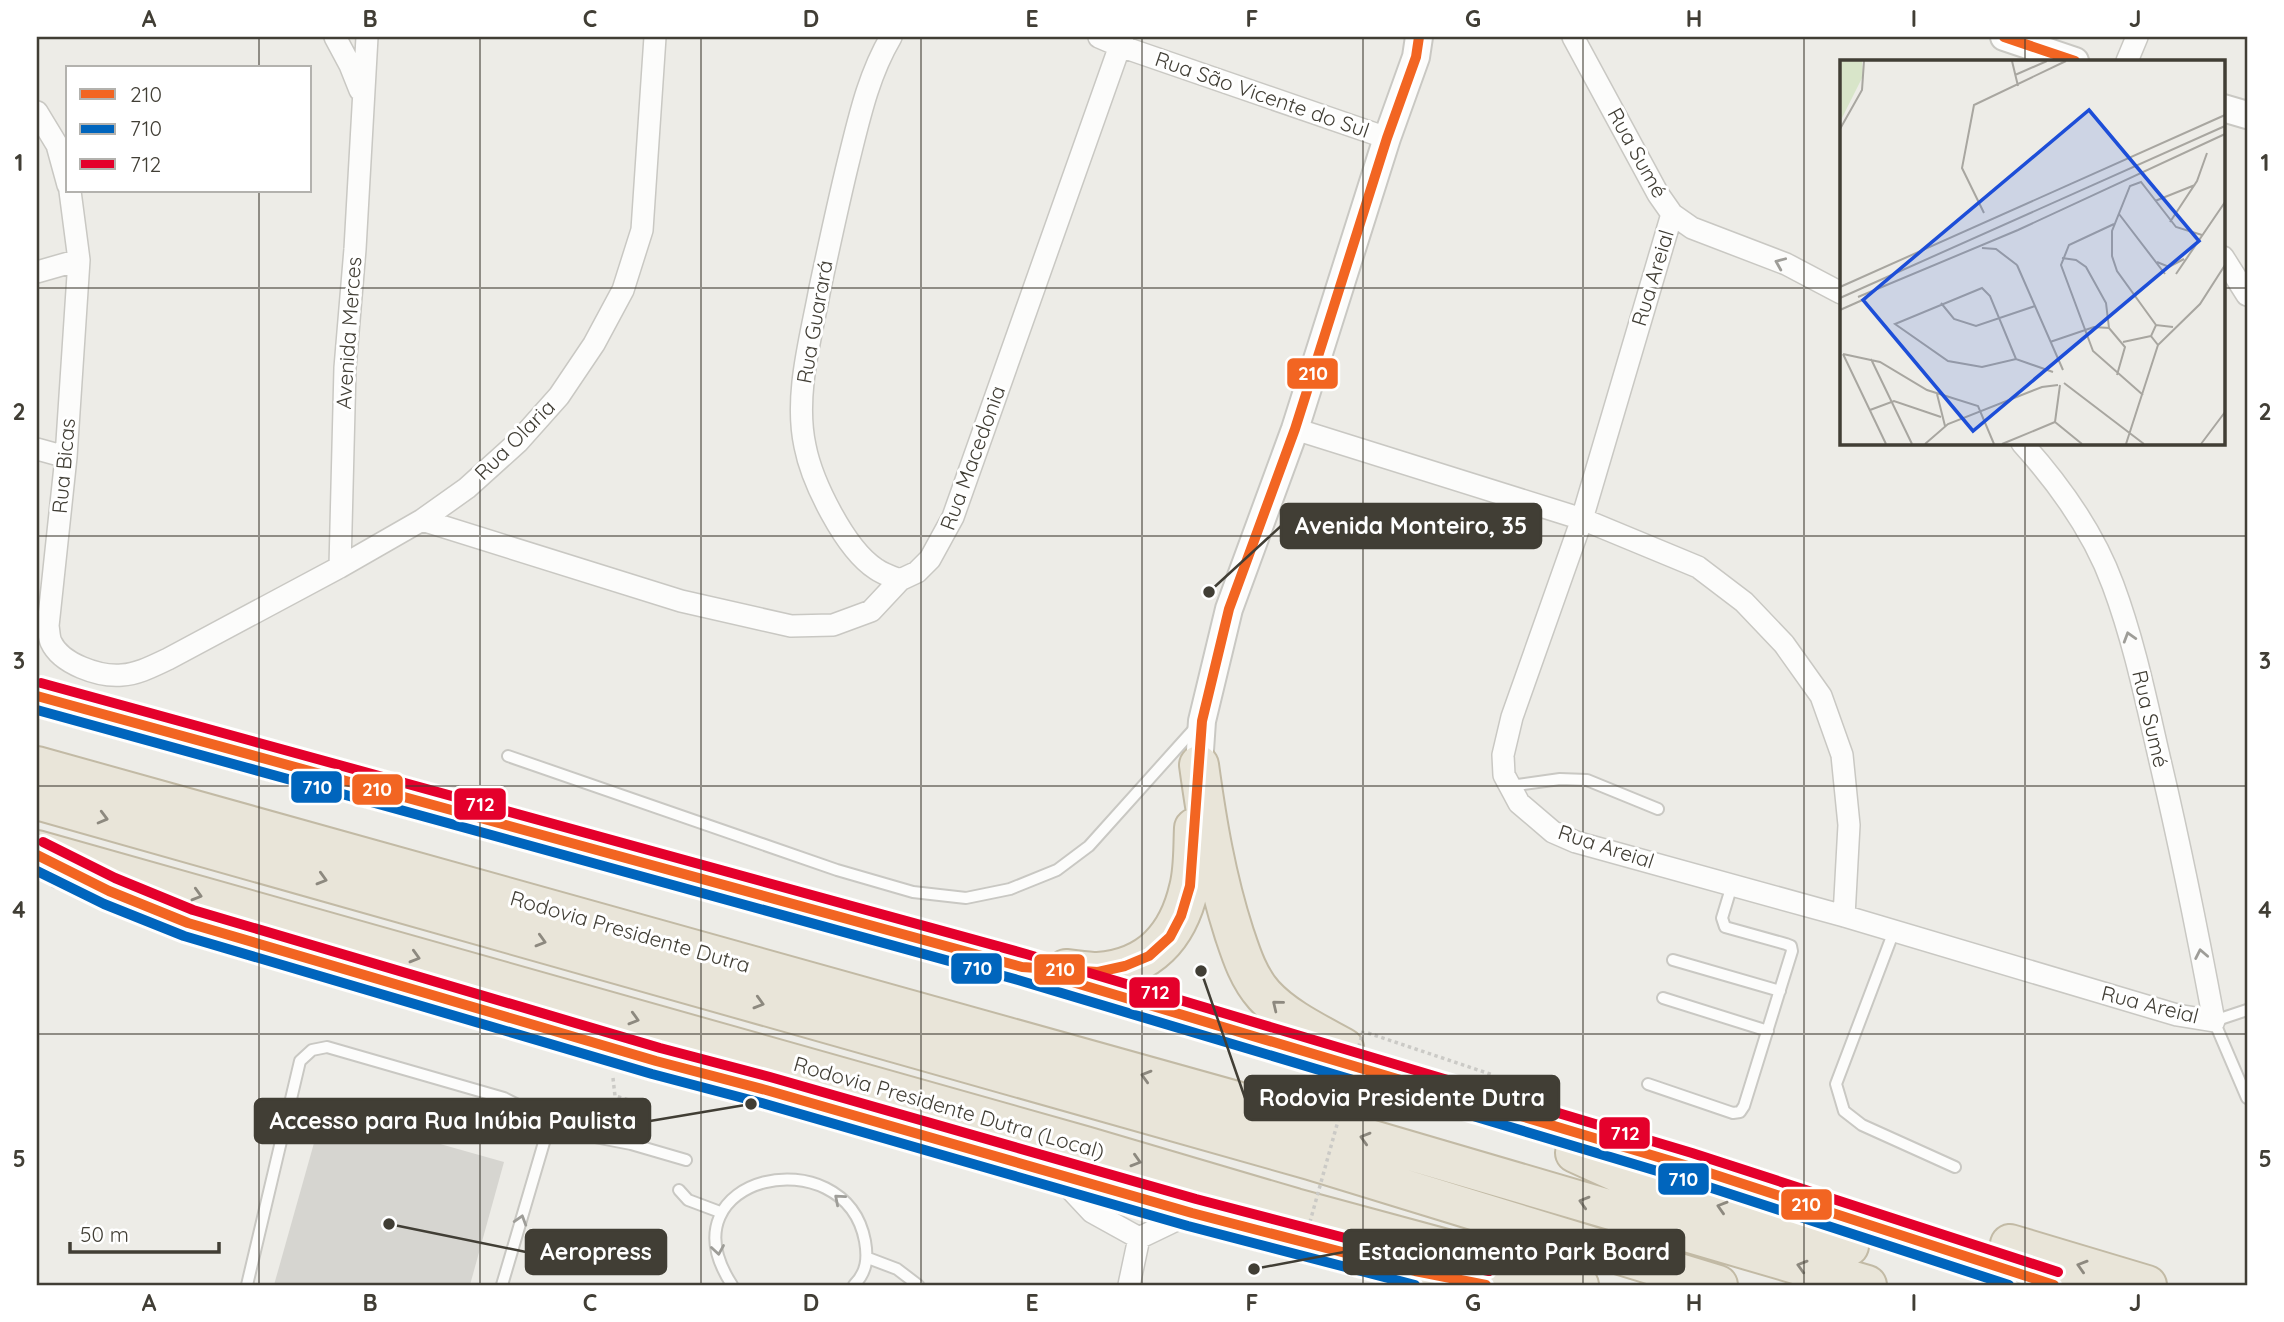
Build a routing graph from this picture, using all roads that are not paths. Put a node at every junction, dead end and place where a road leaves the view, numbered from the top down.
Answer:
1 (335, 37) edge
2 (367, 37) edge
3 (655, 37) edge
4 (891, 37) edge
5 (1099, 37) edge
6 (1574, 37) edge
7 (2004, 37) edge
8 (2137, 37) edge
9 (1122, 42) edge
10 (1423, 43) edge
11 (2072, 60) edge
12 (2127, 60) edge
13 (363, 99) junction
14 (2224, 108) edge
15 (37, 113) edge
16 (2247, 116) edge
17 (1387, 138) junction
18 (66, 178) edge
19 (70, 192) edge
20 (1672, 214) junction
21 (2224, 259) edge
22 (79, 260) junction
23 (37, 272) edge
24 (1840, 292) edge
25 (2247, 295) edge
26 (1295, 429) junction
27 (2023, 444) edge
28 (37, 449) edge
29 (66, 457) junction
30 (1581, 519) junction
31 (422, 520) junction
32 (340, 568) junction
33 (900, 580) junction
34 (140, 672) joint
35 (37, 696) edge
36 (1202, 721) junction
37 (508, 756) dead end
38 (1199, 765) junction
39 (37, 766) edge
40 (1510, 786) junction
41 (37, 800) edge
42 (1658, 809) dead end
43 (37, 849) edge
44 (37, 855) edge
45 (1732, 885) junction
46 (1844, 916) junction
47 (1894, 931) junction
48 (1673, 960) dead end
49 (1022, 967) junction
50 (1780, 991) junction
51 (1663, 999) dead end
52 (2247, 1010) edge
53 (2214, 1021) junction
54 (1768, 1031) junction
55 (1398, 1078) junction
56 (1648, 1084) dead end
57 (2247, 1098) edge
58 (1531, 1118) junction
59 (550, 1122) junction
60 (686, 1160) dead end
61 (1688, 1166) junction
62 (1955, 1167) dead end
63 (1056, 1174) junction
64 (679, 1190) dead end
65 (720, 1212) junction
66 (1192, 1213) junction
67 (1139, 1238) junction
68 (868, 1258) junction
69 (247, 1285) edge
70 (502, 1285) edge
71 (732, 1285) edge
72 (855, 1285) edge
73 (918, 1285) edge
74 (1129, 1285) edge
75 (1486, 1285) edge
76 (1579, 1285) edge
77 (1718, 1285) edge
78 (1867, 1285) edge
79 (1975, 1285) edge
80 (2054, 1285) edge
81 (2147, 1285) edge

1 - 13 street, Avenida Merces
2 - 13 street, Avenida Merces
3 - 31 street, Rua Olaria
4 - 33 street, Rua Guarará
5 - 9 street, Rua São Vicente do Sul
6 - 20 street, Rua Sumé
7 - 11 street
8 - 12 street
9 - 17 street, Rua São Vicente do Sul
9 - 33 street, Rua Macedonia
10 - 17 street
13 - 32 street, Avenida Merces
14 - 16 street
15 - 18 street
17 - 26 street
19 - 22 street, Rua Bicas
24 -> 20 street, Rua Sumé
20 - 30 street, Rua Areial
21 - 25 street
22 - 23 street
22 - 29 street, Rua Bicas
26 - 30 street
26 - 36 street
53 -> 27 street, Rua Sumé
28 - 29 street
29 - 34 street, Rua Bicas
30 - 40 street, Rua Areial
30 - 46 street
31 - 32 street, Rua Olaria
31 - 33 street, Rua Macedonia
32 - 34 street, Rua Olaria
35 - 49 highway
36 - 37 lane
36 - 38 street
38 - 49 highway
55 -> 38 highway
78 -> 39 highway, Rodovia Presidente Dutra
40 - 42 lane
40 - 45 street, Rua Areial
41 -> 77 highway, Rodovia Presidente Dutra
43 -> 76 highway, Rodovia Presidente Dutra (Local)
44 - 63 highway
45 - 46 street, Rua Areial
45 - 50 lane
46 - 47 street, Rua Areial
47 - 53 street, Rua Areial
47 - 62 lane
48 - 50 lane
49 - 55 highway
50 - 54 lane
51 - 54 lane
52 - 53 lane
53 - 57 lane
54 - 56 lane
55 - 58 highway
58 - 61 highway
79 -> 58 highway
59 - 60 lane
59 - 69 lane
70 -> 59 lane
61 - 80 highway
81 -> 61 highway
63 - 66 highway
63 - 67 street
64 - 65 lane
68 -> 65 lane
65 -> 71 lane
66 - 67 street
66 - 75 highway
67 - 74 street
68 - 72 lane
68 - 73 lane

